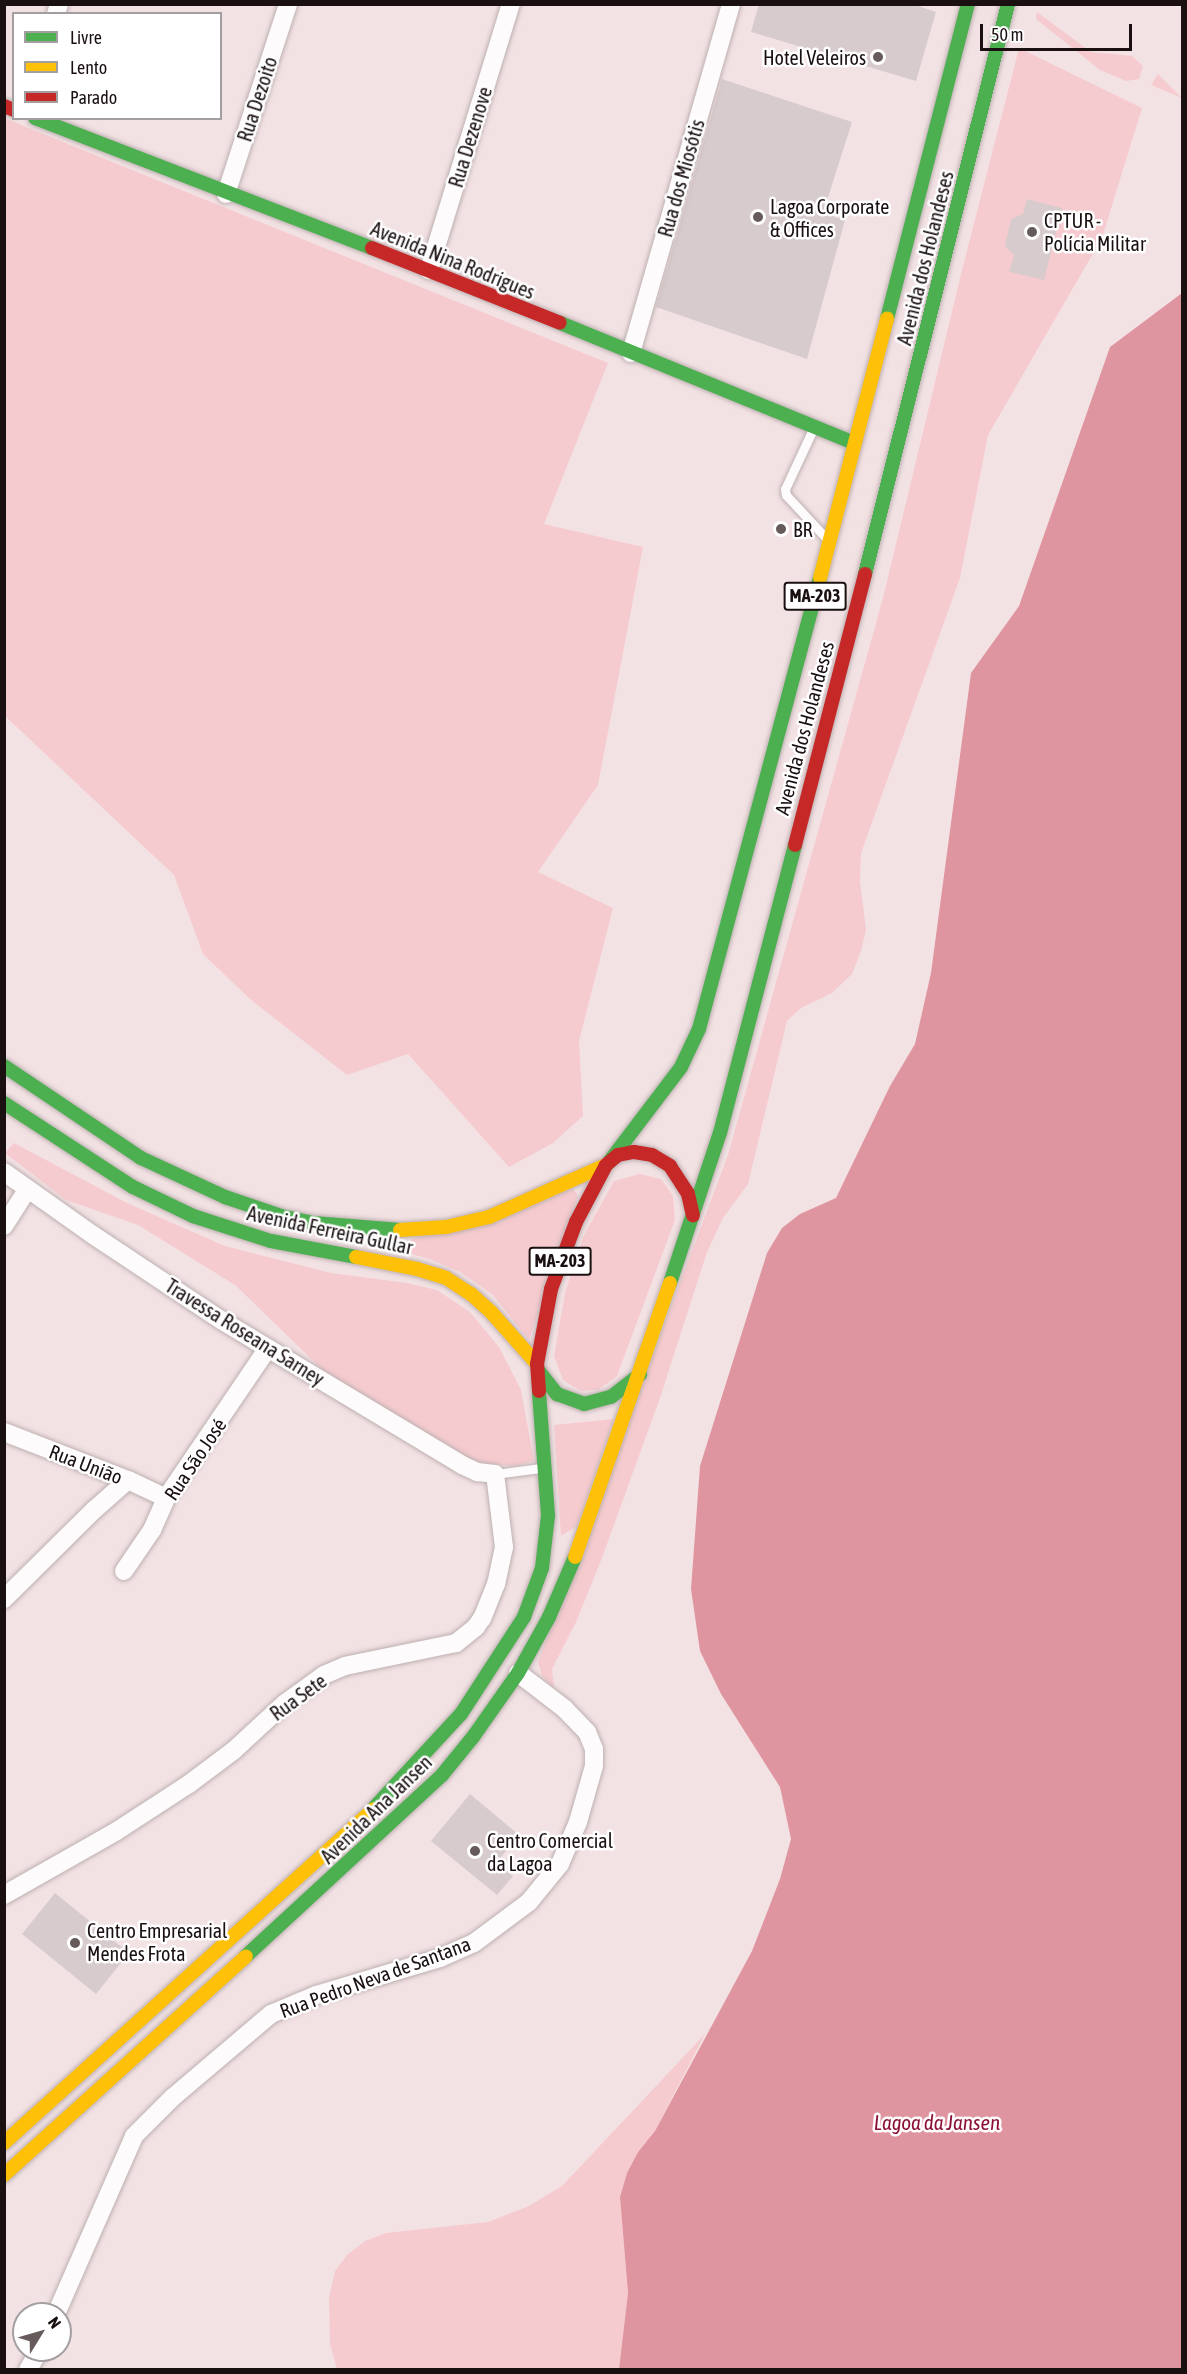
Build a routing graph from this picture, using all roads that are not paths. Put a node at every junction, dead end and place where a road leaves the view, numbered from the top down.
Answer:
1 (288, 4) edge
2 (511, 4) edge
3 (731, 4) edge
4 (968, 4) edge
5 (1008, 4) edge
6 (40, 120) edge
7 (226, 194) junction
8 (429, 270) junction
9 (631, 352) junction
10 (814, 427) junction
11 (860, 445) junction
12 (877, 471) dead end
13 (828, 540) junction
14 (847, 585) dead end
15 (794, 790) dead end
16 (798, 831) junction
17 (4, 1066) edge
18 (4, 1103) edge
19 (607, 1164) junction
20 (4, 1172) edge
21 (27, 1190) junction
22 (693, 1215) junction
23 (4, 1226) edge
24 (268, 1348) junction
25 (538, 1367) junction
26 (640, 1374) junction
27 (4, 1432) edge
28 (545, 1468) junction
29 (495, 1474) junction
30 (128, 1480) junction
31 (166, 1498) junction
32 (124, 1571) dead end
33 (4, 1599) edge
34 (518, 1673) junction
35 (4, 1894) edge
36 (4, 2143) edge
37 (4, 2175) edge
38 (61, 2302) edge

1 - 7 street, Rua Dezoito
2 - 8 street, Rua Dezenove
3 - 9 street, Rua dos Miosótis
4 - 11 main road, Avenida dos Holandeses / MA-203
5 - 16 main road, Avenida dos Holandeses / MA-203
6 - 7 main road, Avenida Nina Rodrigues
7 - 8 main road, Avenida Nina Rodrigues
8 - 9 main road, Avenida Nina Rodrigues
9 - 10 main road, Avenida Nina Rodrigues
10 - 11 main road, Avenida Nina Rodrigues
10 - 13 lane
11 - 13 main road, Avenida dos Holandeses / MA-203
12 - 14 main road
13 - 19 main road, Avenida dos Holandeses / MA-203
15 - 16 main road
16 - 22 main road, Avenida dos Holandeses / MA-203
17 - 19 main road, Avenida Ferreira Gullar
18 - 25 main road, Avenida Ferreira Gullar
19 - 22 main road, Avenida Ferreira Gullar
19 - 25 main road, MA-203
20 - 21 street, Travessa Roseana Sarney
21 - 23 street
21 - 24 street, Travessa Roseana Sarney
22 - 26 main road, MA-203
24 - 29 street, Travessa Roseana Sarney
24 - 31 street, Rua São José
25 - 26 main road, Avenida Ferreira Gullar
25 - 28 main road, Avenida Ana Jansen
26 - 34 main road, Avenida Ana Jansen
27 - 30 street, Rua União
28 - 29 lane
28 - 36 main road, Avenida Ana Jansen
29 - 35 street, Rua Sete
30 - 31 street, Rua União
30 - 33 street
31 - 32 street, Rua São José
34 - 37 main road, Avenida Ana Jansen
34 - 38 street, Rua Pedro Neva de Santana

